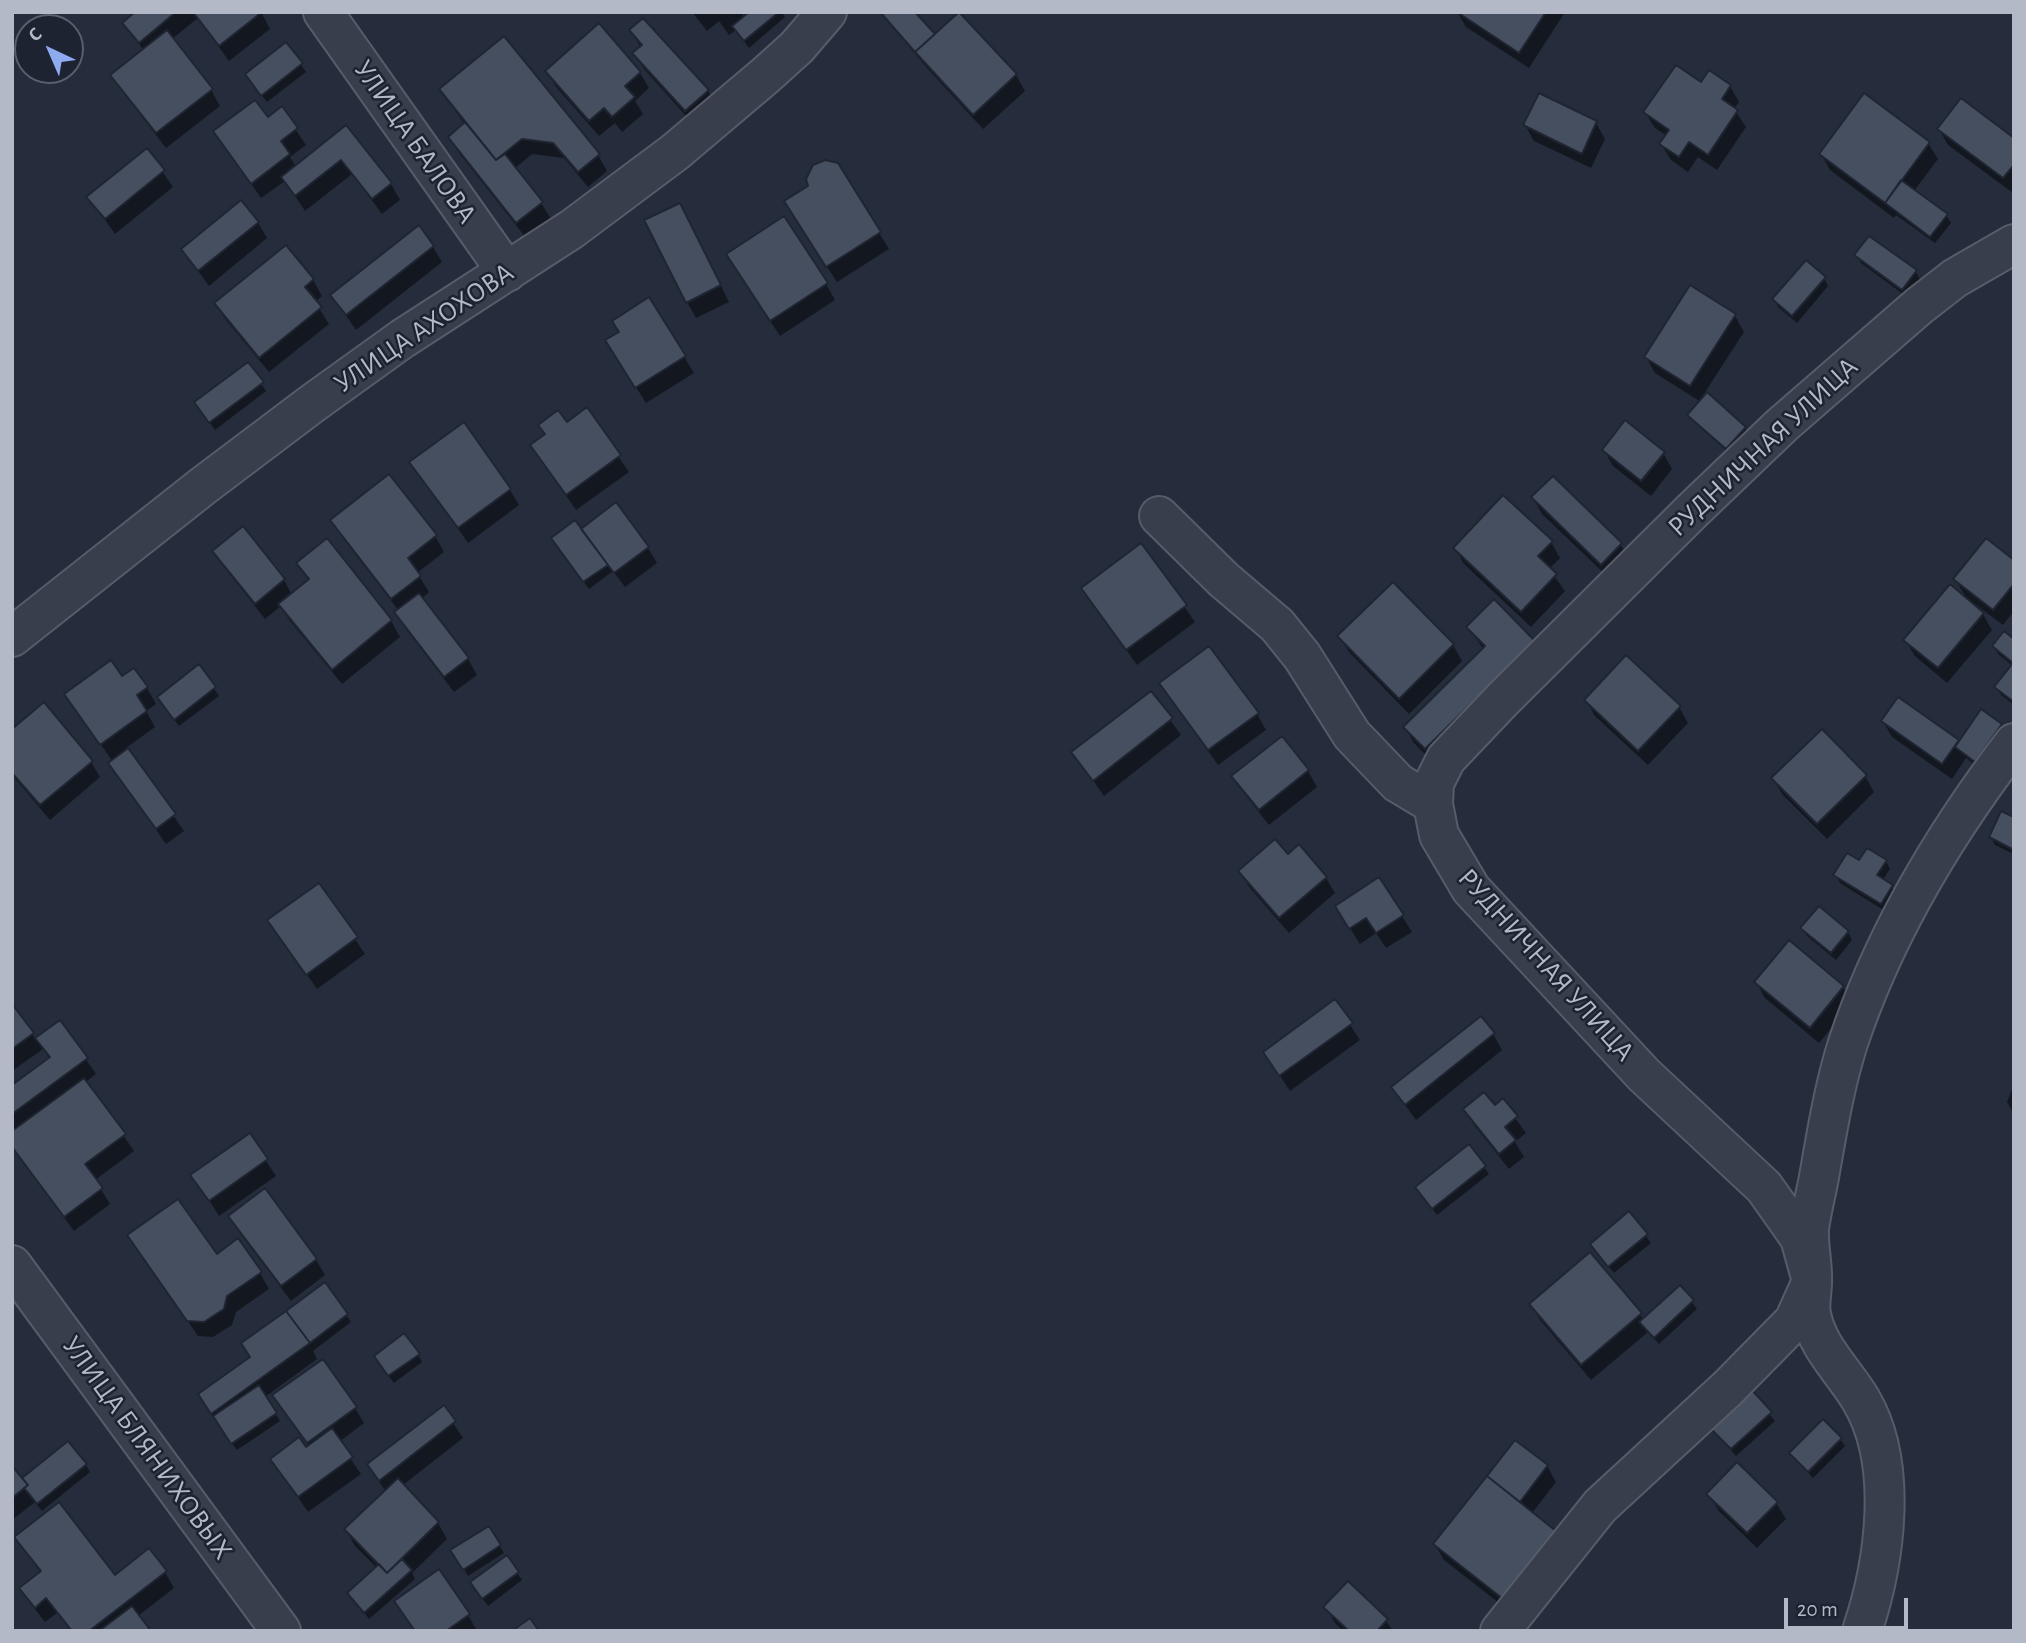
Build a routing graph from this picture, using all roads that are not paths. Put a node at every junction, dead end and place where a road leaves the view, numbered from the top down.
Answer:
1 (323, 12) edge
2 (827, 12) edge
3 (2014, 244) edge
4 (507, 272) junction
5 (1159, 516) dead end
6 (12, 637) edge
7 (2014, 743) edge
8 (1433, 804) junction
9 (12, 1265) edge
10 (1812, 1281) junction
11 (281, 1631) edge
12 (1500, 1631) edge
13 (1862, 1631) edge

1 - 4 street, УЛИЦА БАЛОВА
2 - 4 street, УЛИЦА АХОХОВА
3 - 8 street, РУДНИЧНАЯ УЛИЦА
4 - 6 street, УЛИЦА АХОХОВА
5 - 8 street
7 - 10 street
8 - 10 street, РУДНИЧНАЯ УЛИЦА
9 - 11 street, УЛИЦА БЛЯНИХОВЫХ
10 - 12 street
10 - 13 street

